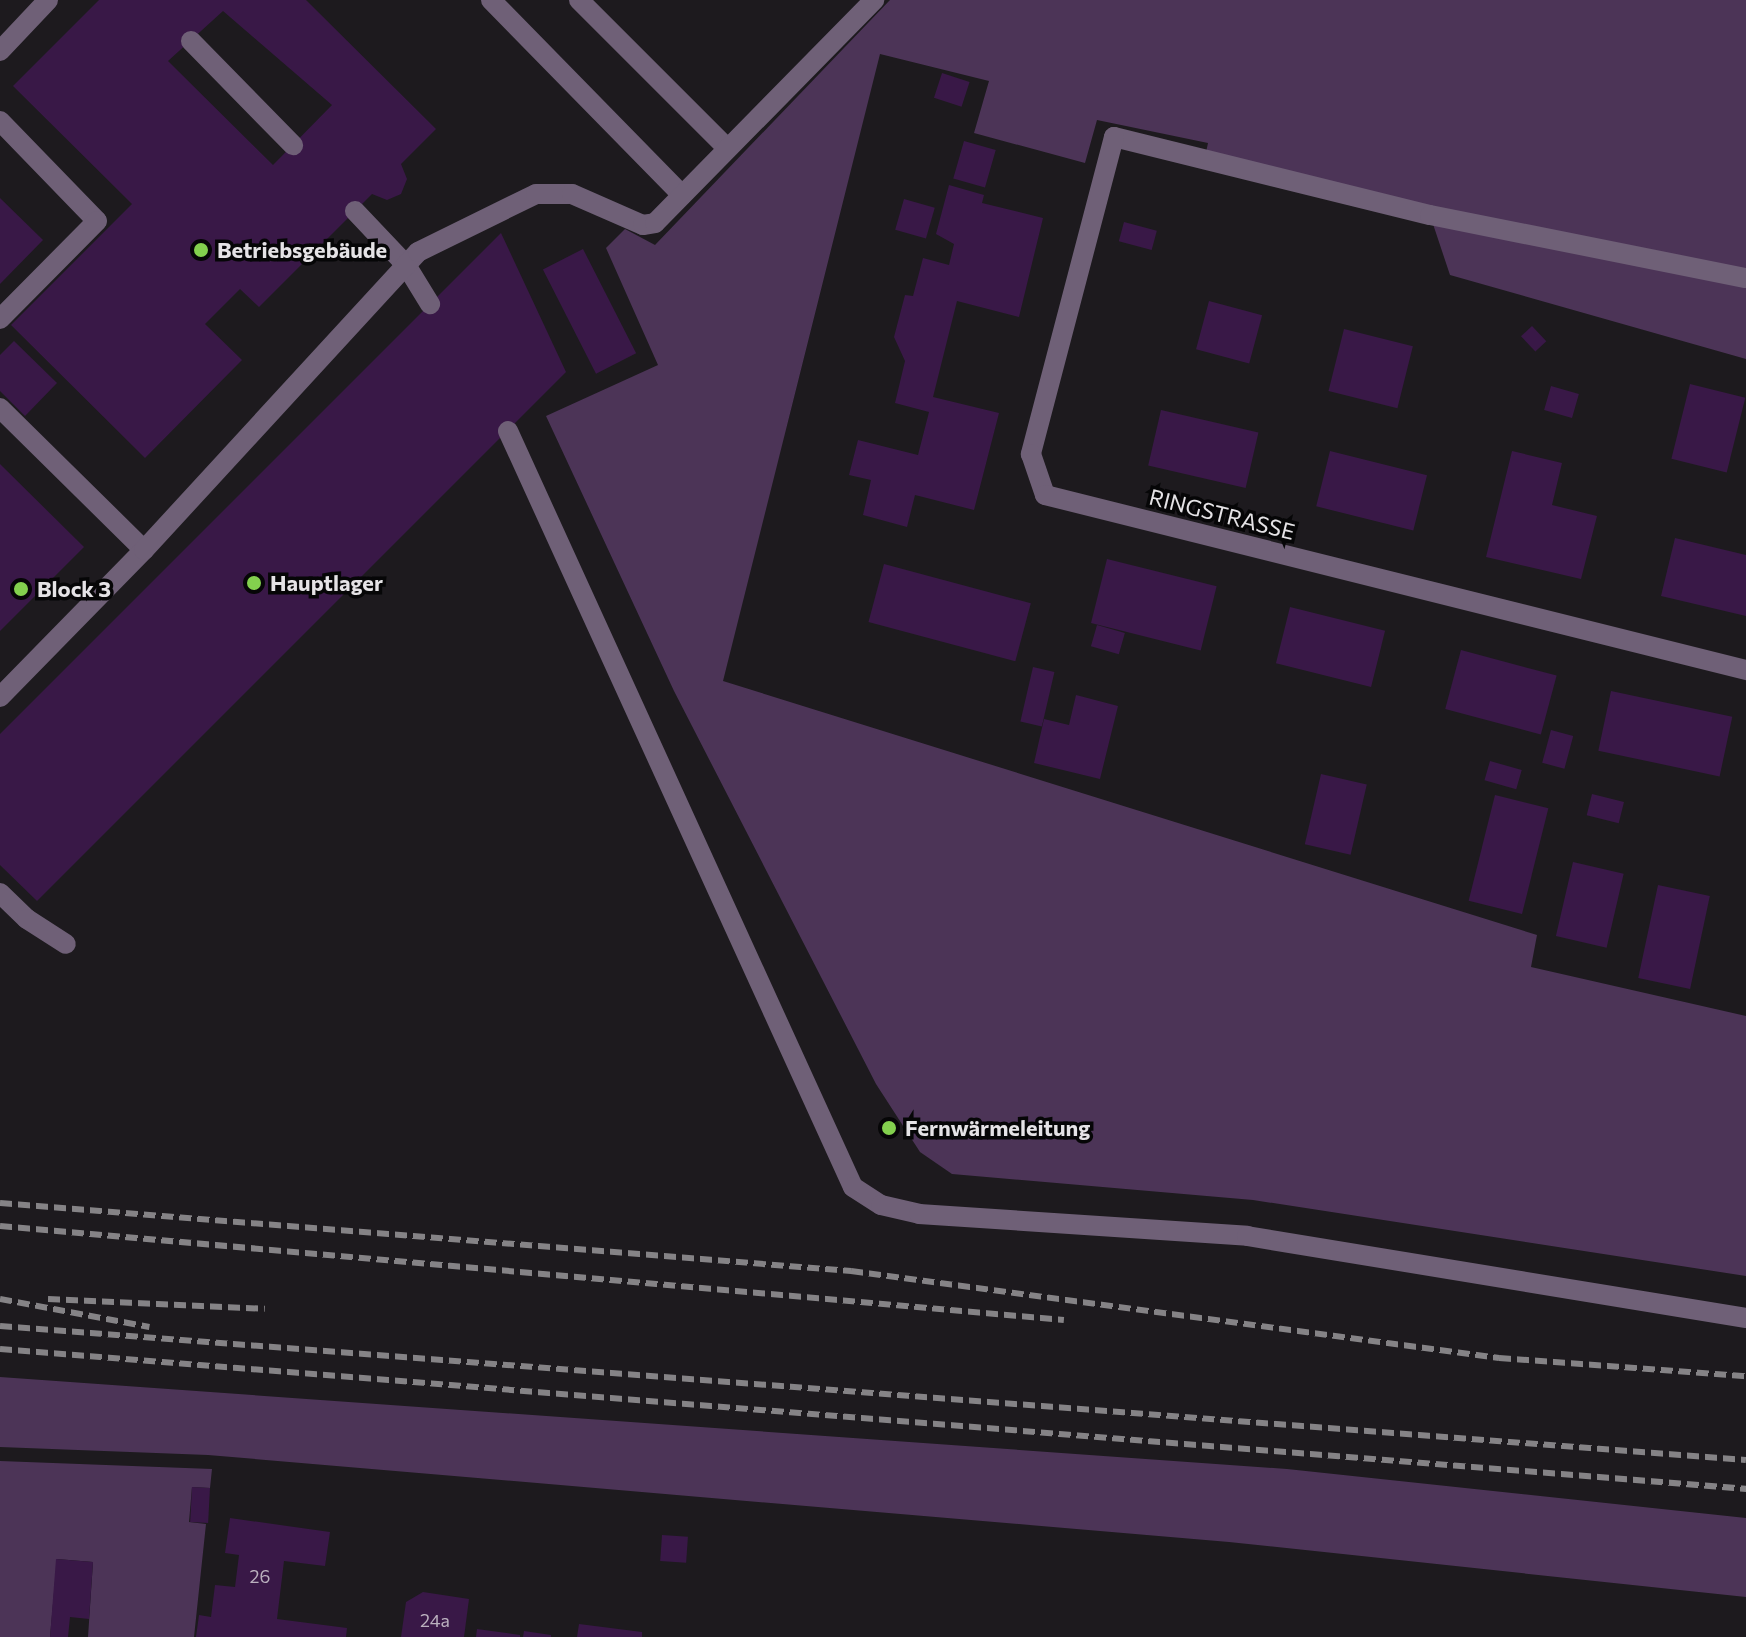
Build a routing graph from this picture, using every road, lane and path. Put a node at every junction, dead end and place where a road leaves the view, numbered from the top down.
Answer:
1 (48, 0) edge
2 (491, 0) edge
3 (579, 0) edge
4 (874, 0) edge
5 (191, 41) dead end
6 (0, 51) edge
7 (0, 121) edge
8 (293, 145) dead end
9 (727, 148) junction
10 (682, 195) junction
11 (355, 211) dead end
12 (406, 265) junction
13 (1746, 278) edge
14 (430, 304) dead end
15 (0, 319) edge
16 (0, 408) edge
17 (508, 431) dead end
18 (144, 550) junction
19 (1746, 670) edge
20 (0, 697) edge
21 (0, 893) edge
22 (66, 944) dead end
23 (1746, 1318) edge

1 - 6 street
2 - 10 street
3 - 9 street
4 - 9 street
5 - 8 street
7 - 15 street
9 - 10 street
10 - 12 street
11 - 12 street
12 - 14 street
12 - 18 street
13 - 19 street, RINGSTRASSE
16 - 18 street
17 - 23 street
18 - 20 street
21 - 22 street

